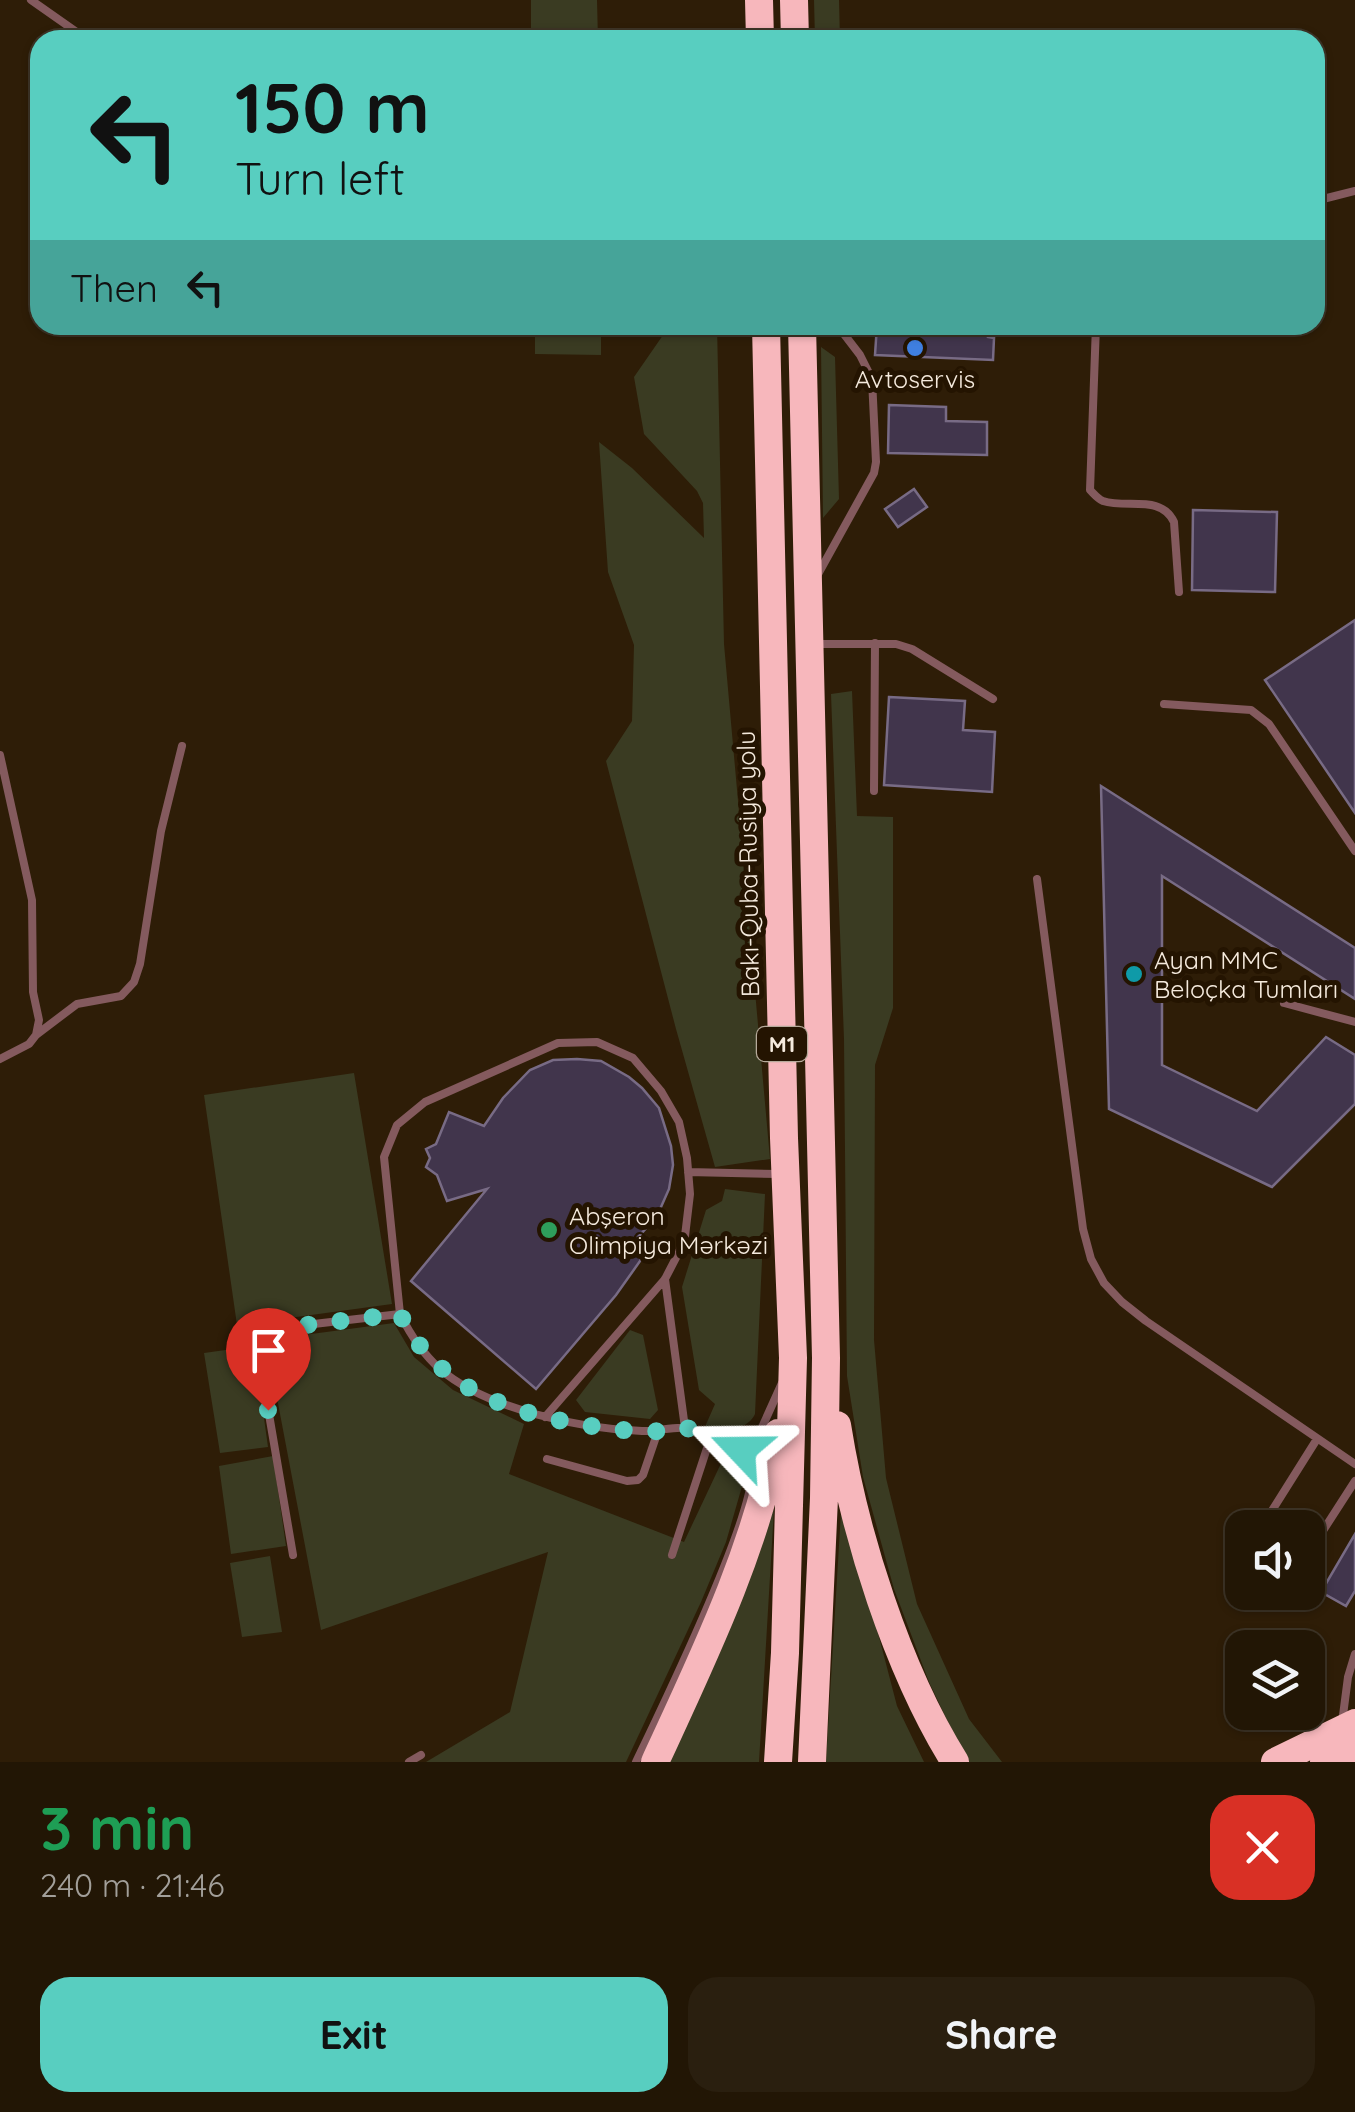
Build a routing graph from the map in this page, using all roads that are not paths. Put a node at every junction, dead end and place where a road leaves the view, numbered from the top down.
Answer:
1 (31, 0) edge
2 (759, 0) edge
3 (794, 0) edge
4 (74, 30) edge
5 (760, 30) edge
6 (795, 30) edge
7 (1355, 191) edge
8 (1325, 198) edge
9 (766, 335) edge
10 (802, 335) edge
11 (845, 335) edge
12 (1096, 335) edge
13 (1179, 592) dead end
14 (808, 593) junction
15 (875, 643) junction
16 (810, 644) junction
17 (993, 700) dead end
18 (1164, 704) dead end
19 (182, 746) dead end
20 (0, 755) edge
21 (874, 791) dead end
22 (1355, 851) edge
23 (1037, 879) dead end
24 (1284, 1002) dead end
25 (1355, 1022) edge
26 (36, 1035) junction
27 (0, 1058) edge
28 (688, 1172) junction
29 (785, 1174) junction
30 (664, 1279) junction
31 (400, 1314) junction
32 (793, 1358) junction
33 (826, 1358) junction
34 (545, 1417) junction
35 (685, 1428) junction
36 (658, 1431) junction
37 (711, 1436) junction
38 (1317, 1439) junction
39 (547, 1459) dead end
40 (1355, 1464) edge
41 (1355, 1482) edge
42 (1272, 1510) edge
43 (1325, 1528) edge
44 (293, 1555) dead end
45 (672, 1555) dead end
46 (1355, 1654) edge
47 (1350, 1734) edge
48 (421, 1755) dead end
49 (409, 1762) edge
50 (636, 1762) edge
51 (655, 1762) edge
52 (778, 1762) edge
53 (812, 1762) edge
54 (955, 1762) edge
55 (1275, 1762) edge
56 (1324, 1762) edge

1 - 4 lane
2 - 5 highway
3 - 6 highway
7 - 8 lane
9 - 29 highway, Bakı-Quba-Rusiya yolu / M1
10 - 14 highway, M1
11 - 14 lane
12 - 13 lane
14 - 16 highway, M1
15 - 16 lane
15 - 17 lane
15 - 21 lane
16 - 33 highway, M1
18 - 22 lane
19 - 26 lane
20 - 26 lane
23 - 38 lane
24 - 25 lane
26 - 27 lane
28 - 29 lane
28 - 30 lane
28 - 31 lane
29 - 32 highway, Bakı-Quba-Rusiya yolu / M1
30 - 34 lane
30 - 35 lane
31 - 34 lane
31 - 44 lane
32 - 37 lane
32 - 51 highway
32 - 52 highway, Bakı-Quba-Rusiya yolu / M1
33 - 53 highway, M1
33 - 54 highway
34 - 36 lane
35 - 36 lane
35 - 37 lane
36 - 39 lane
37 - 45 lane
37 - 50 lane
38 - 40 lane
38 - 42 lane
41 - 43 lane
46 - 47 lane
47 - 55 highway
47 - 56 highway
48 - 49 lane

